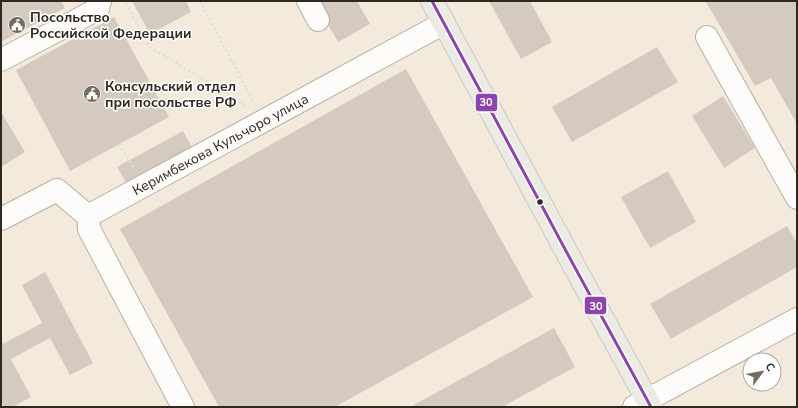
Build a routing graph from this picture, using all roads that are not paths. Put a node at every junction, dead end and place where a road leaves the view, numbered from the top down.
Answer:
1 (100, 1) edge
2 (308, 1) edge
3 (432, 1) edge
4 (318, 20) dead end
5 (444, 24) junction
6 (707, 37) dead end
7 (1, 60) edge
8 (797, 198) edge
9 (88, 216) junction
10 (1, 219) edge
11 (797, 319) edge
12 (644, 405) edge
13 (183, 407) edge

1 - 7 street
2 - 4 street
3 - 5 main road
5 - 9 street, Керимбекова Кульчоро улица
5 - 12 main road
6 - 8 street
9 - 10 street
9 - 13 street
11 - 12 street

